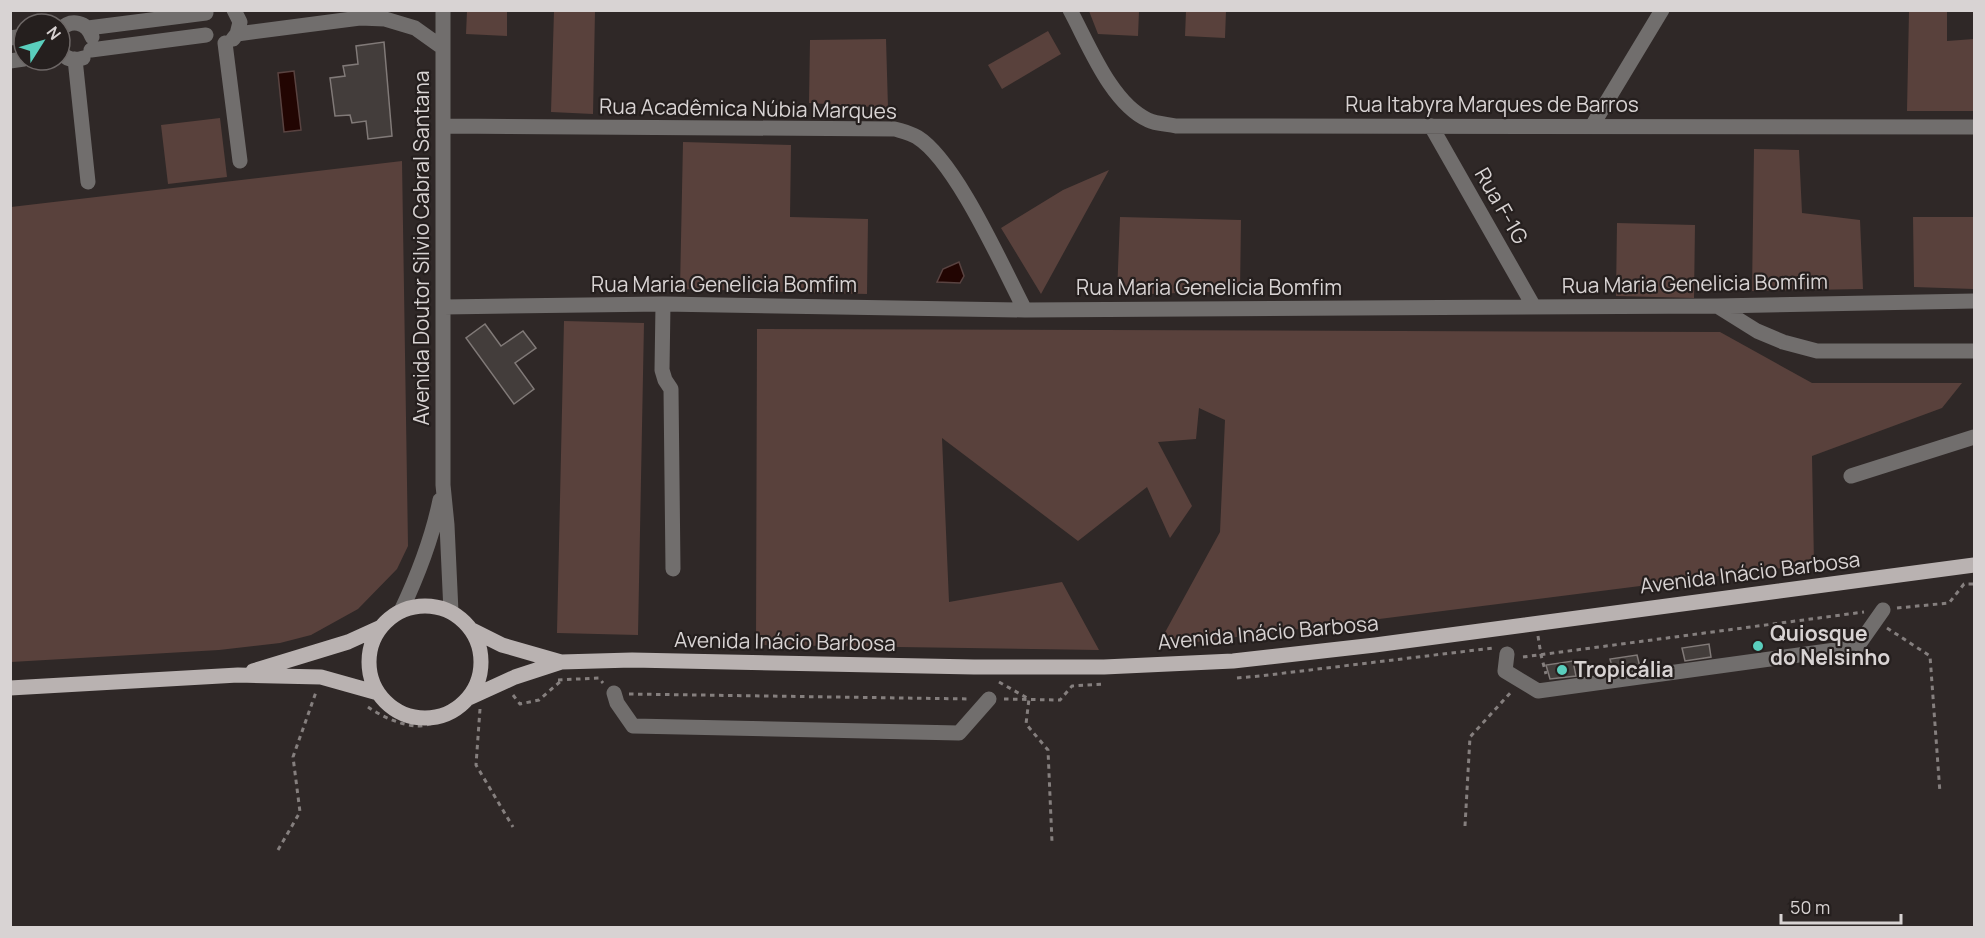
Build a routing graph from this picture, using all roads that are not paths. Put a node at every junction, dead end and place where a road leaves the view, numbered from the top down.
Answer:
1 (443, 10) edge
2 (1070, 10) edge
3 (1662, 10) edge
4 (238, 11) edge
5 (208, 12) edge
6 (72, 22) edge
7 (88, 28) junction
8 (206, 35) junction
9 (231, 39) junction
10 (443, 48) junction
11 (91, 50) junction
12 (72, 56) edge
13 (67, 72) edge
14 (445, 126) junction
15 (1431, 126) junction
16 (1593, 126) junction
17 (1974, 126) edge
18 (240, 161) dead end
19 (88, 182) dead end
20 (1974, 302) edge
21 (663, 304) junction
22 (1717, 306) junction
23 (444, 307) junction
24 (1534, 307) junction
25 (1025, 310) junction
26 (1974, 351) edge
27 (1974, 437) edge
28 (1851, 476) dead end
29 (443, 485) junction
30 (1974, 565) edge
31 (673, 569) dead end
32 (401, 611) junction
33 (451, 612) junction
34 (1879, 615) road end
35 (381, 627) junction
36 (471, 630) junction
37 (1507, 654) dead end
38 (561, 662) junction
39 (238, 675) junction
40 (10, 688) edge
41 (378, 693) junction
42 (614, 693) dead end
43 (989, 699) dead end
44 (471, 702) junction

1 - 10 street, Avenida Doutor Silvio Cabral Santana
2 - 15 street, Rua Itabyra Marques de Barros
3 - 16 street
4 - 9 street
5 - 7 street
5 - 8 street
6 - 7 street
7 - 11 street
8 - 9 street
8 - 11 street
9 - 10 street
9 - 18 street
10 - 14 street, Avenida Doutor Silvio Cabral Santana
11 - 12 street
13 - 19 street
14 - 23 street, Avenida Doutor Silvio Cabral Santana
14 - 25 street, Rua Acadêmica Núbia Marques
15 - 16 street, Rua Itabyra Marques de Barros
15 - 24 street, Rua F-1G
16 - 17 street, Rua Itabyra Marques de Barros
20 - 22 street, Rua Maria Genelicia Bomfim
21 - 23 street, Rua Maria Genelicia Bomfim
21 - 25 street, Rua Maria Genelicia Bomfim
21 - 31 street
22 - 24 street, Rua Maria Genelicia Bomfim
22 - 26 street
23 - 29 street, Avenida Doutor Silvio Cabral Santana
24 - 25 street, Rua Maria Genelicia Bomfim
27 - 28 street
29 - 32 street, Avenida Doutor Silvio Cabral Santana
29 - 33 street, Avenida Doutor Silvio Cabral Santana
30 - 38 main road, Avenida Inácio Barbosa
32 - 33 main road
32 - 35 main road
33 - 36 main road
34 - 37 street
35 - 39 main road
35 - 41 main road
36 - 38 main road, Avenida Inácio Barbosa
36 - 44 main road
38 - 44 main road, Avenida Inácio Barbosa
39 - 40 main road
39 - 41 main road
41 - 44 main road
42 - 43 street

